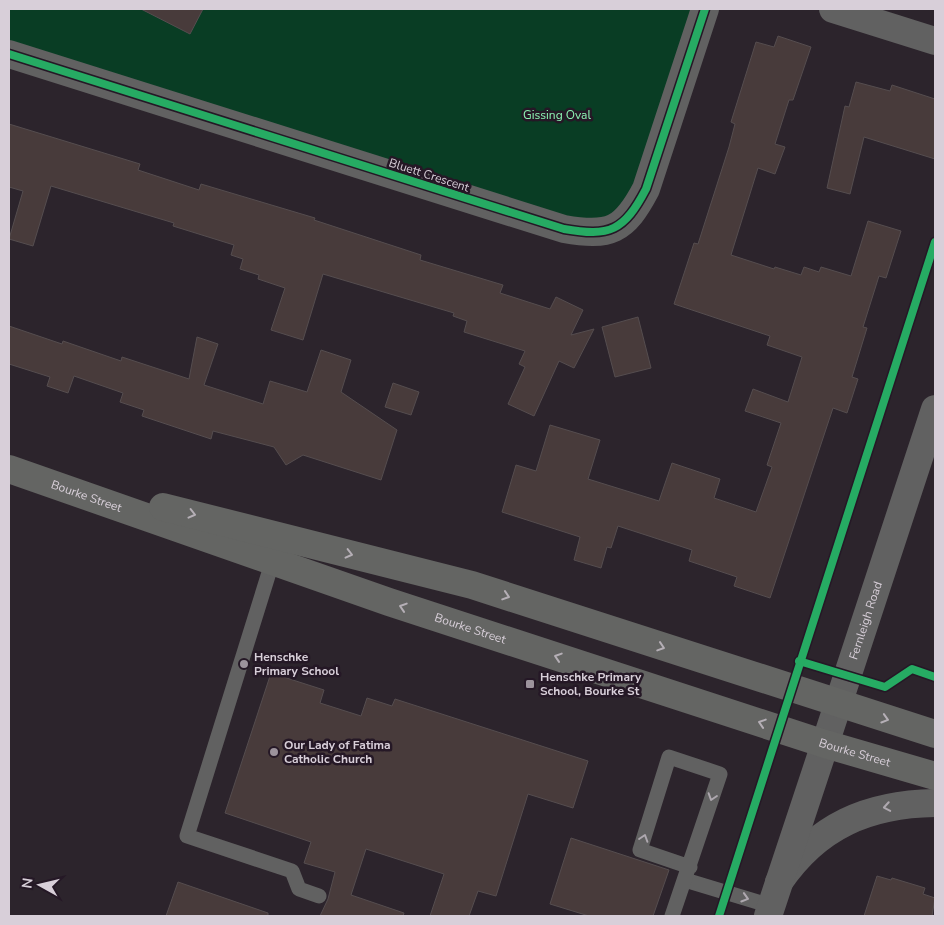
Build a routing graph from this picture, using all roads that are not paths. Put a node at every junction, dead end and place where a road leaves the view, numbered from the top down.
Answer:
1 (705, 9) edge
2 (833, 9) edge
3 (935, 41) edge
4 (9, 54) edge
5 (935, 409) edge
6 (9, 468) edge
7 (272, 563) junction
8 (838, 704) junction
9 (935, 734) edge
10 (825, 744) junction
11 (935, 776) edge
12 (935, 803) edge
13 (688, 873) junction
14 (319, 896) dead end
15 (773, 902) edge
16 (672, 916) edge

1 - 4 street, Bluett Crescent
2 - 3 street
5 - 8 street, Fernleigh Road
6 - 7 main road, Bourke Street
6 -> 8 main road, Bourke Street
10 -> 7 main road, Bourke Street
7 - 14 lane
8 -> 9 main road, Bourke Street
8 - 10 street, Fernleigh Road
10 - 11 main road, Bourke Street
10 - 15 street, Fernleigh Road
12 -> 15 street
13 -> 13 lane
13 -> 15 lane
13 - 16 lane

